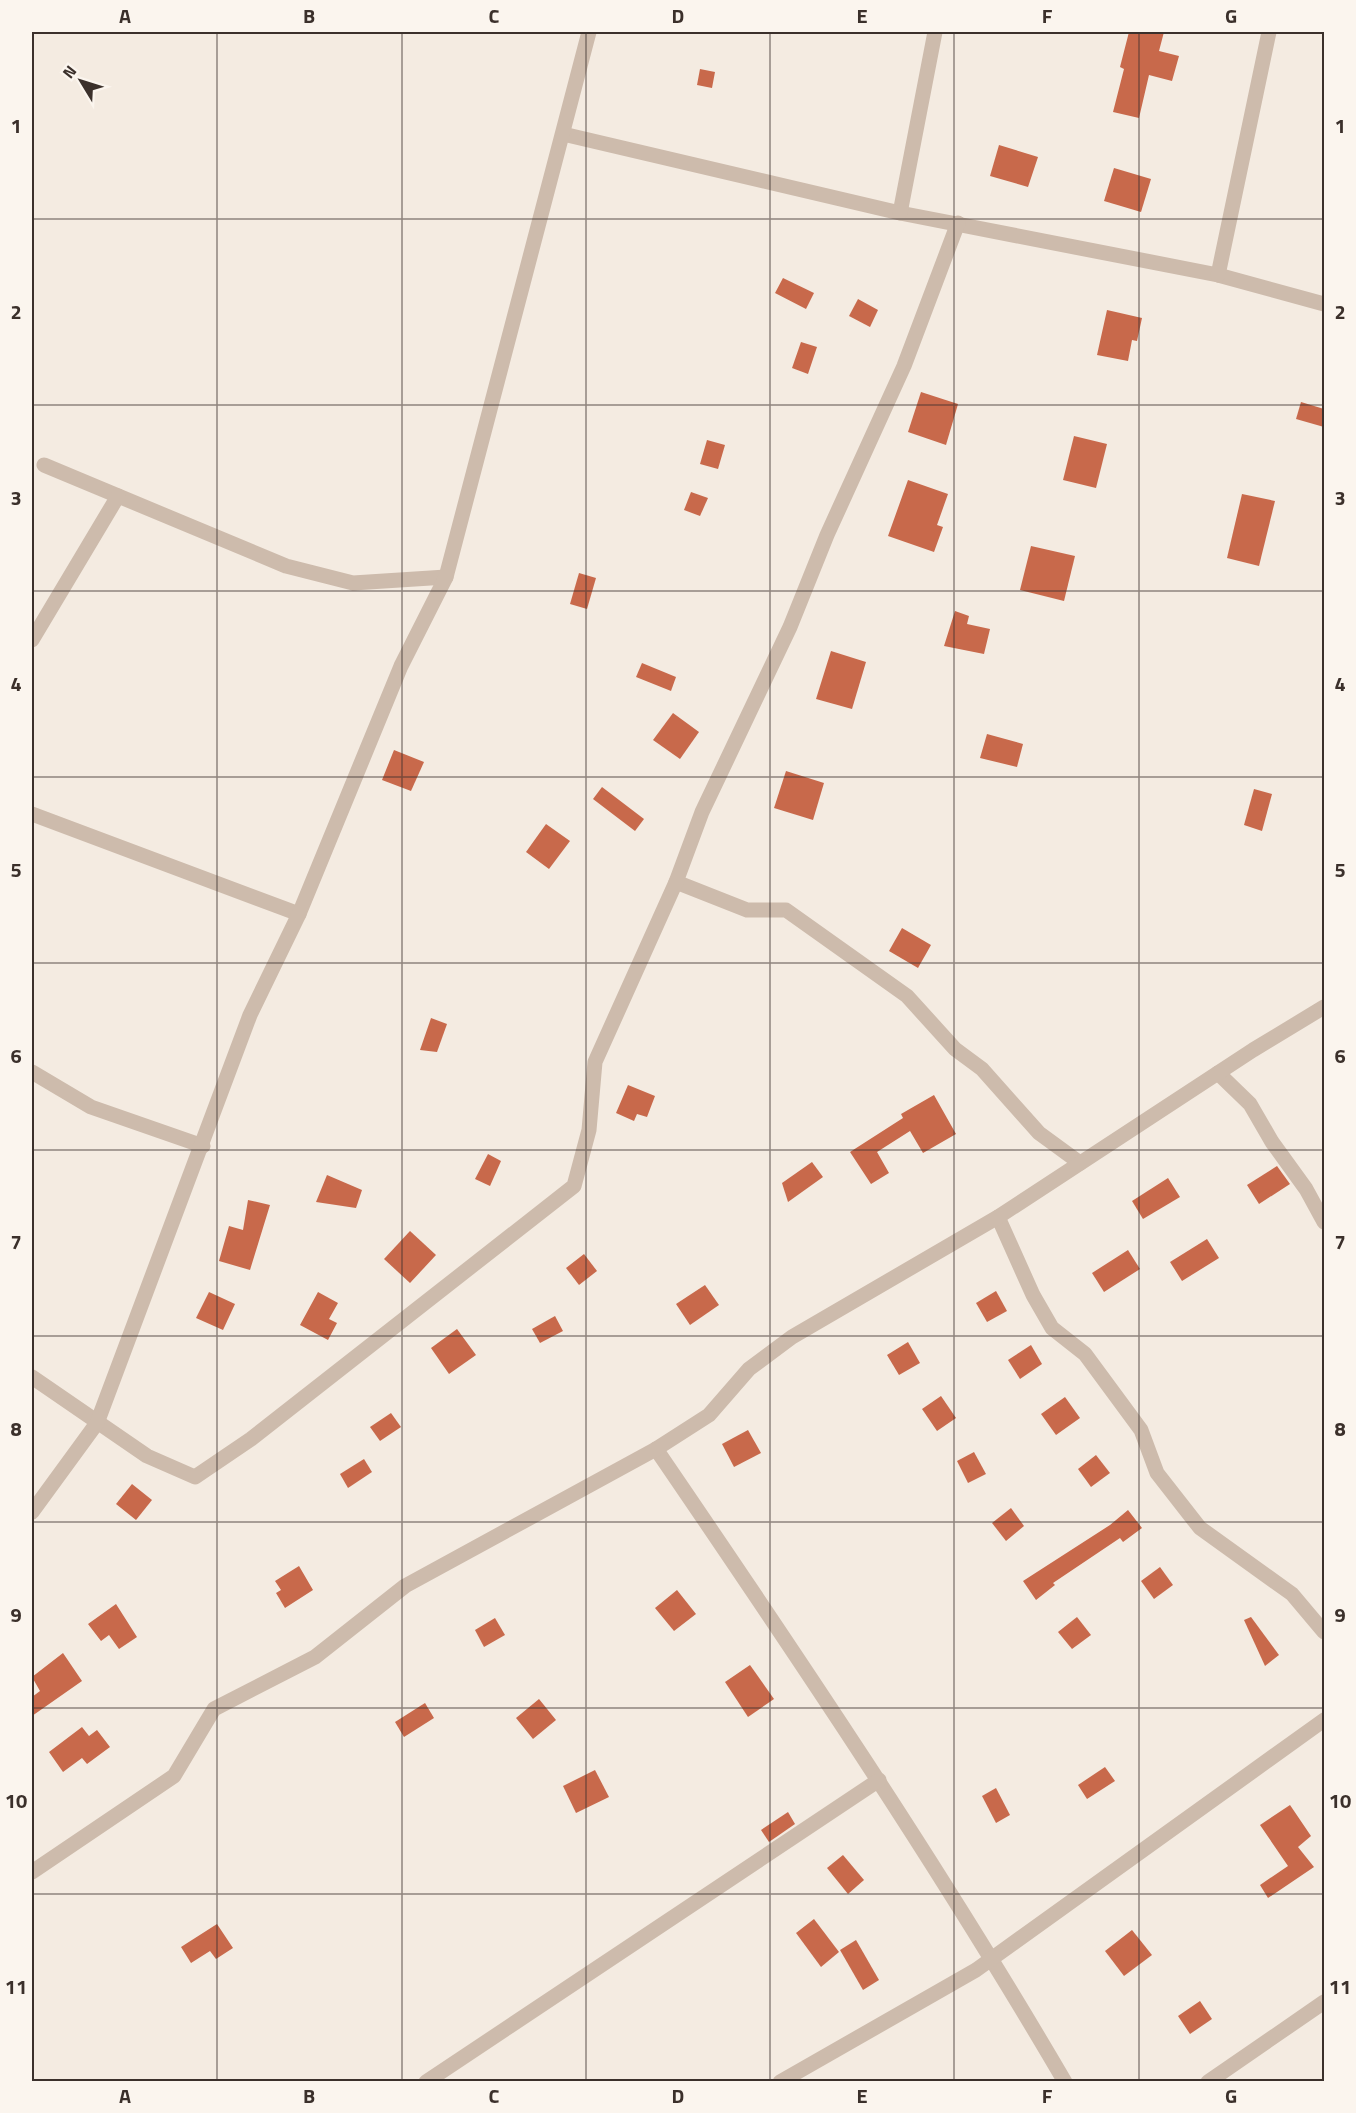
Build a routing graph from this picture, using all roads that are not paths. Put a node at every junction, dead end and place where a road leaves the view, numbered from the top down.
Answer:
1 (589, 32) edge
2 (935, 32) edge
3 (1269, 32) edge
4 (563, 134) junction
5 (900, 213) junction
6 (958, 223) junction
7 (1218, 275) junction
8 (1324, 304) edge
9 (44, 465) dead end
10 (118, 496) junction
11 (446, 577) junction
12 (32, 640) edge
13 (32, 814) edge
14 (676, 882) junction
15 (298, 914) junction
16 (1324, 1007) edge
17 (32, 1072) edge
18 (1218, 1073) junction
19 (203, 1146) junction
20 (1080, 1163) junction
21 (998, 1217) junction
22 (1324, 1222) edge
23 (32, 1377) edge
24 (97, 1423) junction
25 (656, 1449) junction
26 (32, 1512) edge
27 (1324, 1632) edge
28 (1324, 1720) edge
29 (879, 1780) junction
30 (32, 1872) edge
31 (993, 1958) junction
32 (1324, 2002) edge
33 (426, 2082) edge
34 (780, 2082) edge
35 (1065, 2082) edge
36 (1208, 2082) edge

1 - 4 street
2 - 5 street
3 - 7 street
4 - 5 street
4 - 11 street
5 - 6 street
6 - 7 street
6 - 14 street
7 - 8 street
9 - 10 street
10 - 11 street
10 - 12 street
11 - 15 street
13 - 15 street
14 - 20 street
14 - 24 street
15 - 19 street
16 - 18 street
17 - 19 street
18 - 20 street
18 - 22 street
19 - 24 street
20 - 21 street
21 - 25 street
21 - 27 street
23 - 24 street
24 - 26 street
25 - 29 street
25 - 30 street
28 - 31 street
29 - 31 street
29 - 33 street
31 - 34 street
31 - 35 street
32 - 36 street

